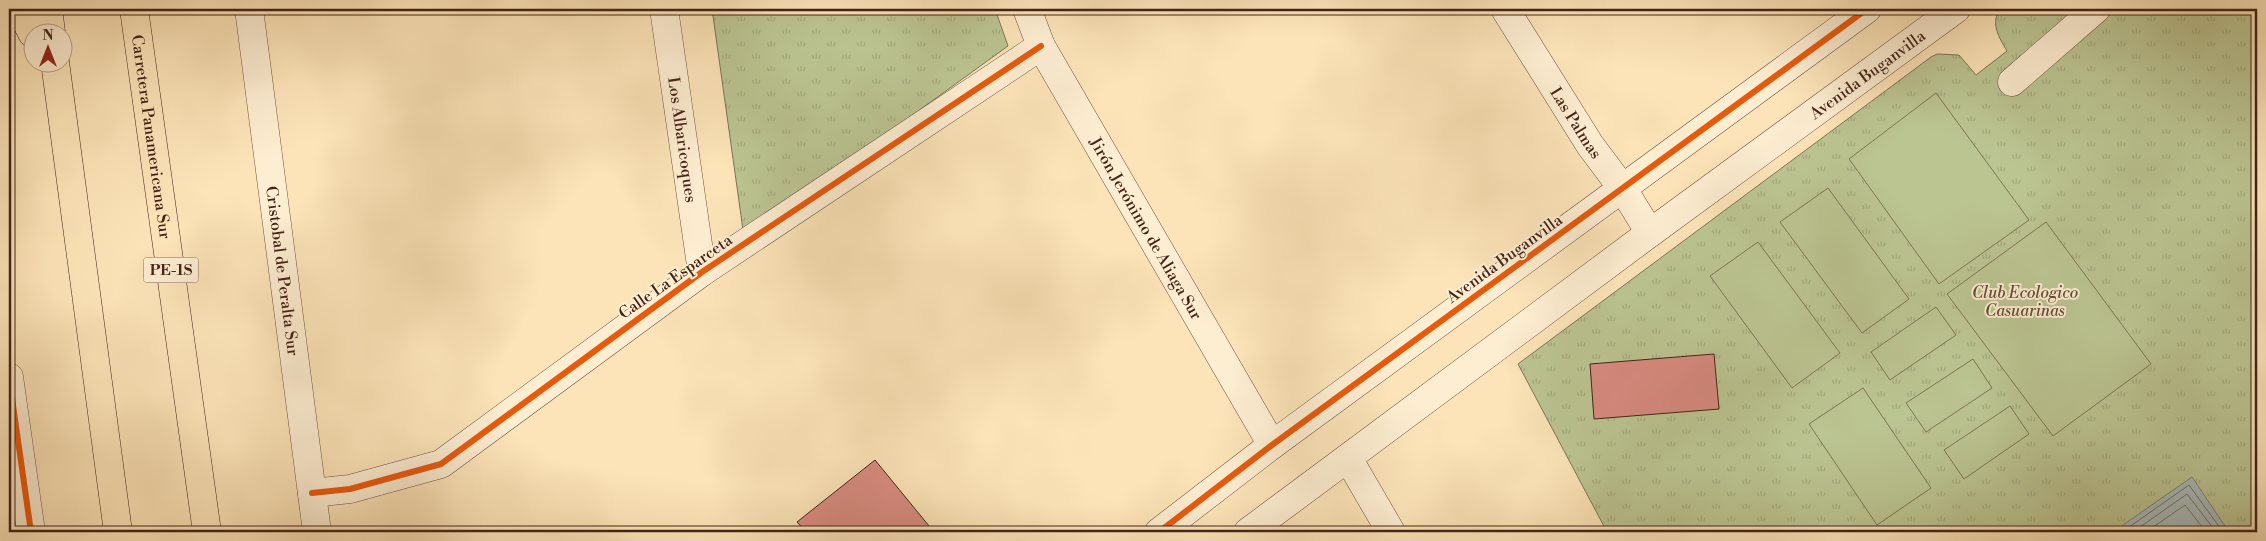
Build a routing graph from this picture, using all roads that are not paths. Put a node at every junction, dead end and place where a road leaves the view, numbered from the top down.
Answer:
1 (20, 9) edge
2 (48, 9) edge
3 (134, 9) edge
4 (249, 9) edge
5 (664, 9) edge
6 (1027, 9) edge
7 (1505, 9) edge
8 (1867, 9) edge
9 (1956, 9) edge
10 (2096, 9) edge
11 (26, 22) edge
12 (50, 22) edge
13 (1041, 46) junction
14 (54, 72) edge
15 (2012, 82) dead end
16 (1623, 189) junction
17 (1650, 233) junction
18 (702, 272) junction
19 (9, 377) edge
20 (1272, 445) junction
21 (1348, 458) junction
22 (312, 494) junction
23 (31, 532) edge
24 (118, 532) edge
25 (207, 532) edge
26 (316, 532) edge
27 (1159, 532) edge
28 (1248, 532) edge
29 (1391, 532) edge

1 - 11 highway
2 - 12 highway
3 - 25 highway, Carretera Panamericana Sur / PE-1S
4 - 22 street, Cristobal de Peralta Sur
5 - 18 street, Los Albaricoques
6 - 13 street, Jirón Jerónimo de Aliaga Sur
7 - 16 street, Las Palmas
8 - 16 street, Avenida Buganvilla
9 - 17 street, Avenida Buganvilla
10 - 15 street
13 - 18 street, Calle La Esparceta
13 - 20 street, Jirón Jerónimo de Aliaga Sur
14 - 24 highway
16 - 17 street, Las Palmas
16 - 20 street, Avenida Buganvilla
17 - 21 street, Avenida Buganvilla
18 - 22 street, Calle La Esparceta
19 - 23 street
20 - 27 street, Avenida Buganvilla
21 - 28 street, Avenida Buganvilla
21 - 29 street
22 - 26 street, Cristobal de Peralta Sur

